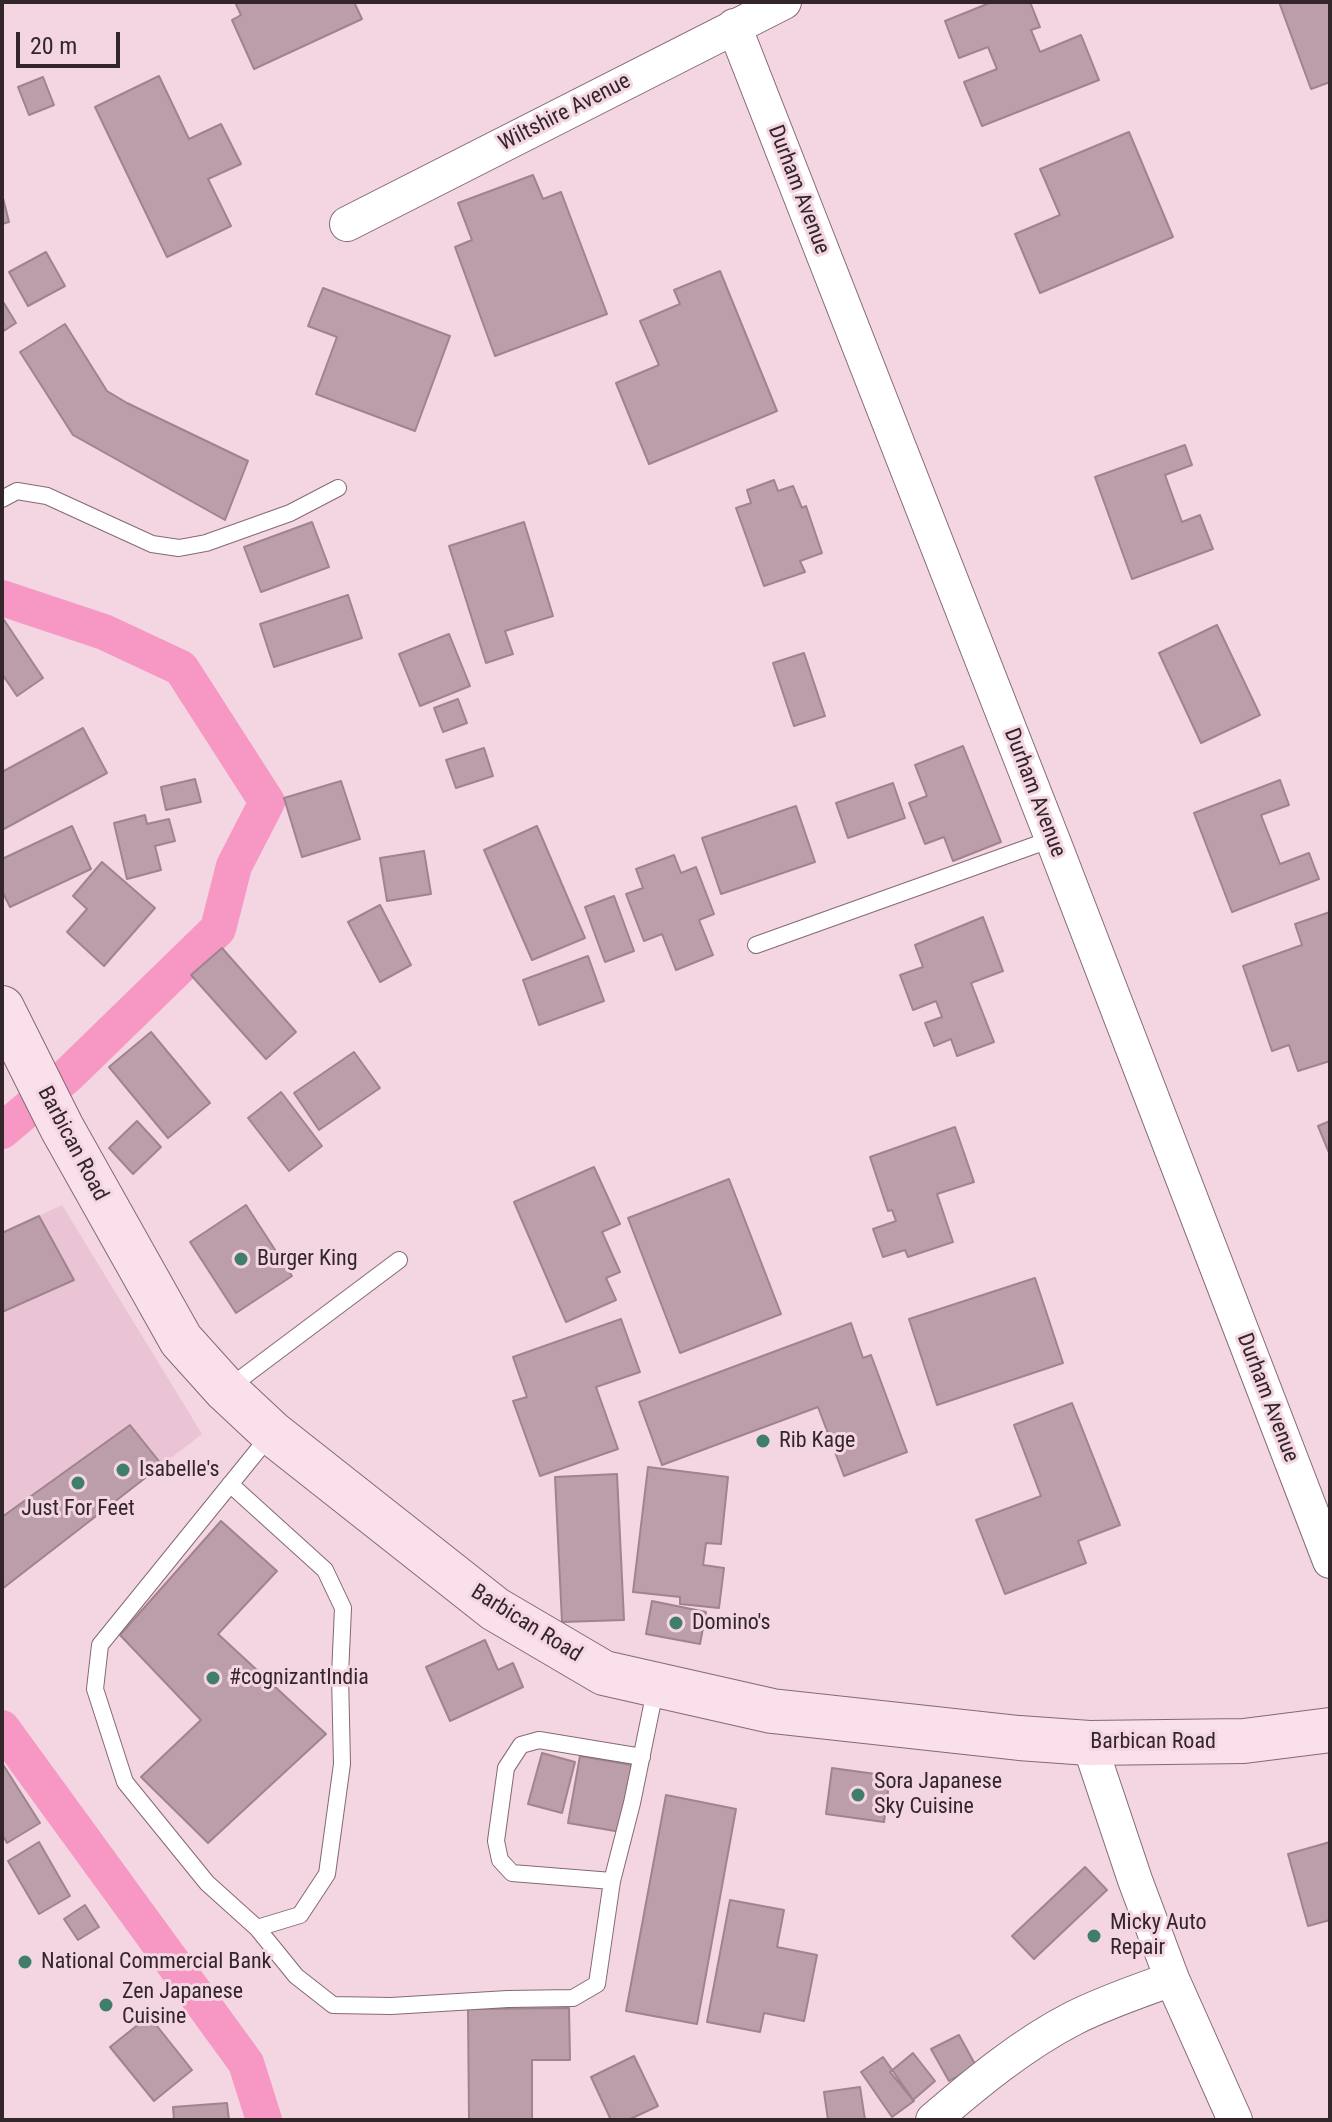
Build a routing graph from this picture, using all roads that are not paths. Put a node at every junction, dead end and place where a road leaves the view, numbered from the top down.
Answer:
1 (784, 2) edge
2 (734, 26) junction
3 (347, 224) dead end
4 (338, 488) dead end
5 (2, 499) edge
6 (1052, 839) junction
7 (756, 945) dead end
8 (2, 1008) edge
9 (399, 1260) dead end
10 (226, 1390) junction
11 (272, 1433) junction
12 (230, 1484) junction
13 (1330, 1561) edge
14 (656, 1685) junction
15 (1330, 1730) edge
16 (1089, 1743) junction
17 (642, 1757) junction
18 (612, 1881) junction
19 (257, 1928) junction
20 (1172, 1979) junction
21 (933, 2120) edge
22 (1235, 2120) edge

1 - 2 street, Wiltshire Avenue
2 - 3 street, Wiltshire Avenue
2 - 6 street, Durham Avenue
4 - 5 lane
6 - 7 lane
6 - 13 street, Durham Avenue
8 - 10 main road, Barbican Road
9 - 10 lane
10 - 11 main road, Barbican Road
11 - 12 lane
11 - 14 main road, Barbican Road
12 - 19 lane
12 - 19 lane
14 - 16 main road, Barbican Road
14 - 17 lane
15 - 16 main road, Barbican Road
16 - 20 street
17 - 18 lane
17 - 18 lane
18 - 19 lane
20 - 21 street
20 - 22 street

